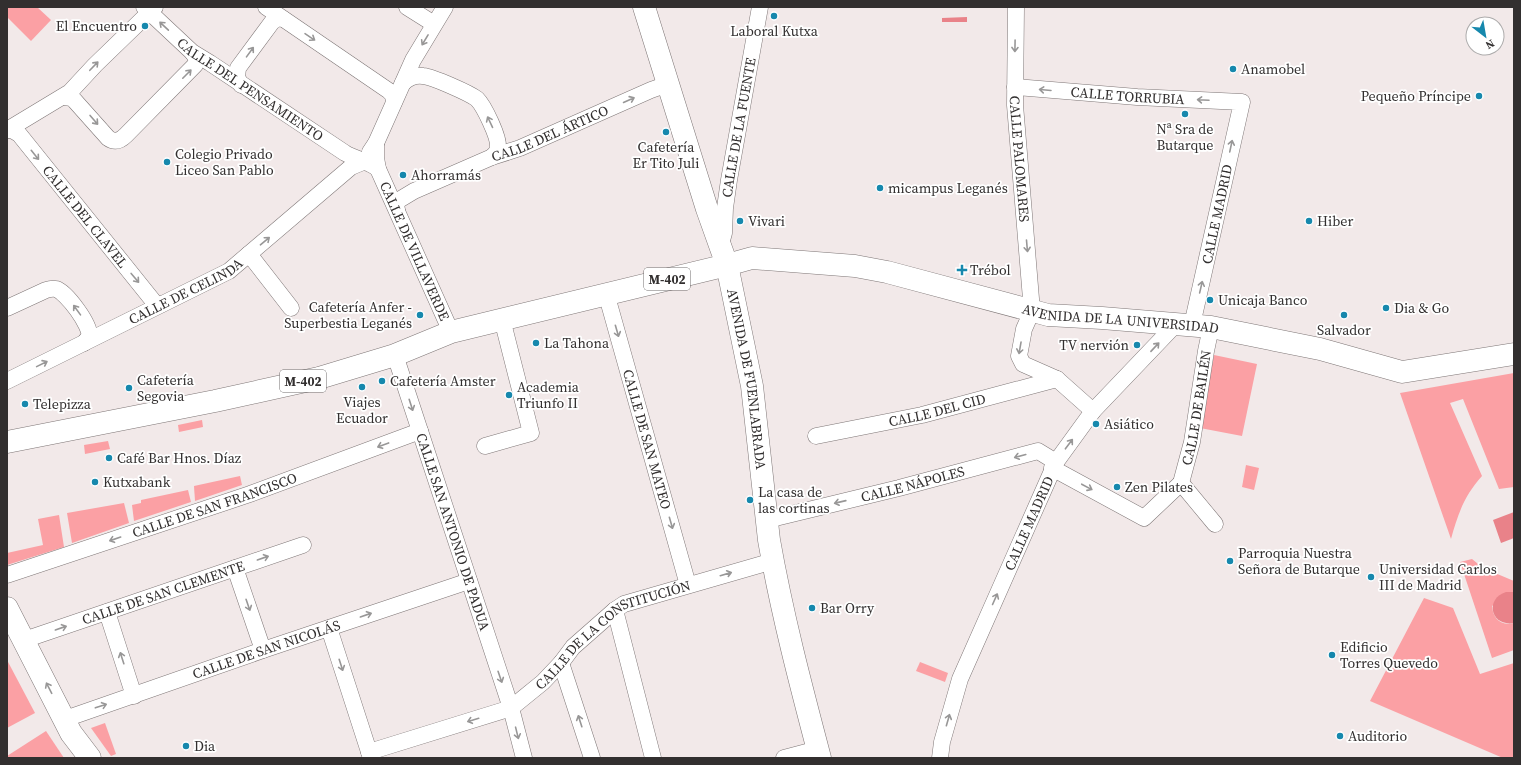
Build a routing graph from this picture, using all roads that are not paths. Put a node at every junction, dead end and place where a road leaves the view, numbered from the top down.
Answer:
1 (266, 7) edge
2 (407, 7) edge
3 (445, 7) edge
4 (644, 7) edge
5 (760, 7) edge
6 (1016, 7) edge
7 (149, 9) edge
8 (283, 19) junction
9 (434, 24) junction
10 (193, 53) junction
11 (403, 83) junction
12 (668, 84) junction
13 (241, 85) junction
14 (1015, 87) junction
15 (64, 97) junction
16 (394, 102) junction
17 (1242, 102) joint
18 (8, 130) edge
19 (376, 143) junction
20 (353, 157) junction
21 (492, 157) junction
22 (378, 169) junction
23 (397, 210) junction
24 (249, 254) junction
25 (724, 256) junction
26 (606, 293) junction
27 (162, 304) junction
28 (7, 308) edge
29 (291, 308) dead end
30 (1032, 311) junction
31 (502, 319) junction
32 (1193, 325) junction
33 (451, 332) junction
34 (84, 343) junction
35 (1514, 354) edge
36 (394, 355) junction
37 (1057, 379) junction
38 (7, 381) edge
39 (1093, 411) junction
40 (420, 431) junction
41 (816, 436) dead end
42 (8, 442) edge
43 (485, 446) dead end
44 (1054, 465) junction
45 (1181, 483) junction
46 (767, 520) junction
47 (1214, 524) dead end
48 (303, 545) dead end
49 (773, 561) junction
50 (235, 568) junction
51 (7, 575) edge
52 (469, 581) junction
53 (688, 585) junction
54 (7, 608) edge
55 (615, 610) junction
56 (107, 612) junction
57 (329, 628) junction
58 (24, 640) junction
59 (263, 650) junction
60 (561, 663) junction
61 (134, 696) junction
62 (511, 708) junction
63 (65, 719) junction
64 (819, 754) edge
65 (370, 755) edge
66 (90, 758) edge
67 (524, 758) edge
68 (592, 758) edge
69 (654, 758) edge
70 (784, 758) edge
71 (940, 758) edge

1 - 8 street
2 - 9 street
3 - 9 street, CALLE DE VILLAVERDE
4 - 12 main road, AVENIDA DE FUENLABRADA
5 - 25 street, CALLE DE LA FUENTE
6 -> 14 street, CALLE PALOMARES
10 -> 7 street, CALLE DEL PENSAMIENTO
15 -> 7 street
13 -> 8 street
8 -> 16 street
9 -> 11 street, CALLE DE VILLAVERDE
10 - 13 street, CALLE DEL PENSAMIENTO
15 -> 10 street
11 - 16 street, CALLE DE VILLAVERDE
21 -> 11 street
21 -> 12 street, CALLE DEL ÁRTICO
12 - 25 main road, AVENIDA DE FUENLABRADA
13 - 20 street, CALLE DEL PENSAMIENTO
17 -> 14 street, CALLE TORRUBIA
14 -> 30 street, CALLE PALOMARES
15 - 18 street
16 - 19 street, CALLE DE VILLAVERDE
32 -> 17 street, CALLE MADRID
18 -> 27 street, CALLE DEL CLAVEL
19 - 20 street, CALLE DE VILLAVERDE
19 - 22 street, CALLE DE VILLAVERDE
20 - 22 street, CALLE DE VILLAVERDE
24 -> 20 street, CALLE DE CELINDA
21 - 23 street, CALLE DEL ÁRTICO
22 - 23 street, CALLE DE VILLAVERDE
23 - 33 street, CALLE DE VILLAVERDE
24 - 27 street, CALLE DE CELINDA
24 - 29 street
25 - 26 main road, M-402
25 - 30 main road, AVENIDA DE LA UNIVERSIDAD
25 - 46 main road, AVENIDA DE FUENLABRADA
26 - 31 main road, M-402
26 -> 53 street, CALLE DE SAN MATEO
27 - 34 street, CALLE DE CELINDA
34 -> 28 street
30 - 32 main road, AVENIDA DE LA UNIVERSIDAD
30 -> 37 street
31 - 33 main road, M-402
31 - 43 street
32 - 35 main road, AVENIDA DE LA UNIVERSIDAD
39 -> 32 street, CALLE MADRID
32 - 45 street, CALLE DE BAILÉN
33 - 36 main road, M-402
38 -> 34 street, CALLE DE CELINDA
36 -> 40 street, CALLE SAN ANTONIO DE PADUA
36 - 42 main road, M-402
37 - 39 street
37 - 41 street, CALLE DEL CID
44 -> 39 street, CALLE MADRID
40 -> 51 street, CALLE DE SAN FRANCISCO
40 - 52 street, CALLE SAN ANTONIO DE PADUA
44 -> 45 street, CALLE NÁPOLES
44 -> 46 street, CALLE NÁPOLES
71 -> 44 street, CALLE MADRID
45 - 47 street, CALLE DE BAILÉN
46 - 49 main road, AVENIDA DE FUENLABRADA
50 -> 48 street, CALLE DE SAN CLEMENTE
53 -> 49 street, CALLE DE LA CONSTITUCIÓN
49 - 64 main road, AVENIDA DE FUENLABRADA
50 - 56 street, CALLE DE SAN CLEMENTE
50 -> 59 street
57 -> 52 street, CALLE DE SAN NICOLÁS
52 -> 62 street, CALLE SAN ANTONIO DE PADUA
53 - 55 street, CALLE DE LA CONSTITUCIÓN
54 - 58 main road
55 - 60 street, CALLE DE LA CONSTITUCIÓN
55 - 69 street
58 -> 56 street, CALLE DE SAN CLEMENTE
61 -> 56 street
57 - 59 street, CALLE DE SAN NICOLÁS
57 -> 65 street
63 -> 58 main road
59 - 61 street, CALLE DE SAN NICOLÁS
60 - 62 street, CALLE DE LA CONSTITUCIÓN
68 -> 60 street
63 -> 61 street, CALLE DE SAN NICOLÁS
62 -> 65 street
62 -> 67 street
63 - 66 main road
64 - 70 street

